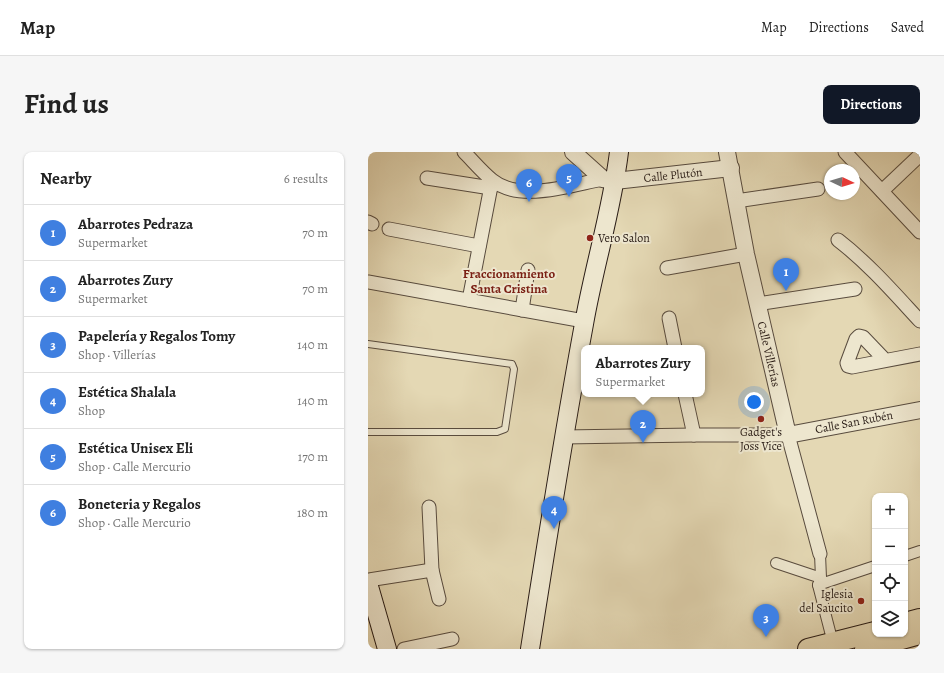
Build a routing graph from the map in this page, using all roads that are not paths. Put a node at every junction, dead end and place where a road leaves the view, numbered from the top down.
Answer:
1 (464, 152) edge
2 (573, 152) edge
3 (619, 152) edge
4 (727, 152) edge
5 (845, 152) edge
6 (920, 155) edge
7 (731, 168) junction
8 (427, 178) dead end
9 (609, 180) junction
10 (492, 185) junction
11 (818, 189) dead end
12 (882, 191) junction
13 (736, 201) junction
14 (389, 229) dead end
15 (920, 232) edge
16 (838, 240) dead end
17 (479, 246) junction
18 (746, 254) junction
19 (667, 268) dead end
20 (528, 270) dead end
21 (368, 282) edge
22 (855, 289) dead end
23 (469, 300) junction
24 (757, 304) junction
25 (522, 310) junction
26 (668, 318) dead end
27 (584, 321) junction
28 (920, 321) edge
29 (368, 344) edge
30 (674, 345) edge
31 (920, 354) edge
32 (886, 360) dead end
33 (686, 397) edge
34 (920, 410) edge
35 (368, 432) edge
36 (694, 435) junction
37 (788, 435) junction
38 (563, 437) junction
39 (429, 507) dead end
40 (920, 551) edge
41 (820, 554) joint
42 (908, 555) edge
43 (776, 563) dead end
44 (872, 567) edge
45 (432, 570) junction
46 (368, 581) edge
47 (820, 582) junction
48 (439, 599) dead end
49 (920, 619) edge
50 (908, 622) edge
51 (872, 633) edge
52 (920, 634) edge
53 (452, 639) dead end
54 (833, 643) junction
55 (387, 649) edge
56 (404, 649) edge
57 (530, 649) edge
58 (808, 649) edge
59 (865, 649) edge

1 - 10 street
2 - 9 street
3 - 9 main road
4 - 7 street, Calle Villerías
5 - 12 street
6 - 12 street
7 - 9 street, Calle Plutón
7 - 13 street, Calle Villerías
8 - 10 street
9 - 10 street
9 - 27 main road
10 - 17 street
11 - 13 street
12 - 15 street
13 - 18 street, Calle Villerías
14 - 17 street
16 - 28 street
17 - 23 street
18 - 19 street
18 - 24 street, Calle Villerías
20 - 25 street
21 - 23 street
22 - 24 street
23 - 25 street
24 - 37 street, Calle Villerías
25 - 27 street
26 - 30 street
27 - 38 main road
29 - 35 lane
31 - 32 street
33 - 36 street
34 - 37 street, Calle San Rubén
36 - 37 street
36 - 38 street
37 - 41 street, Calle Villerías
38 - 57 main road
39 - 45 street
40 - 42 street
41 - 47 street
43 - 47 street
44 - 47 street
45 - 46 street
45 - 48 street
46 - 55 main road
47 - 54 street
49 - 50 main road
51 - 54 main road
52 - 59 main road
53 - 56 street
54 - 58 main road

